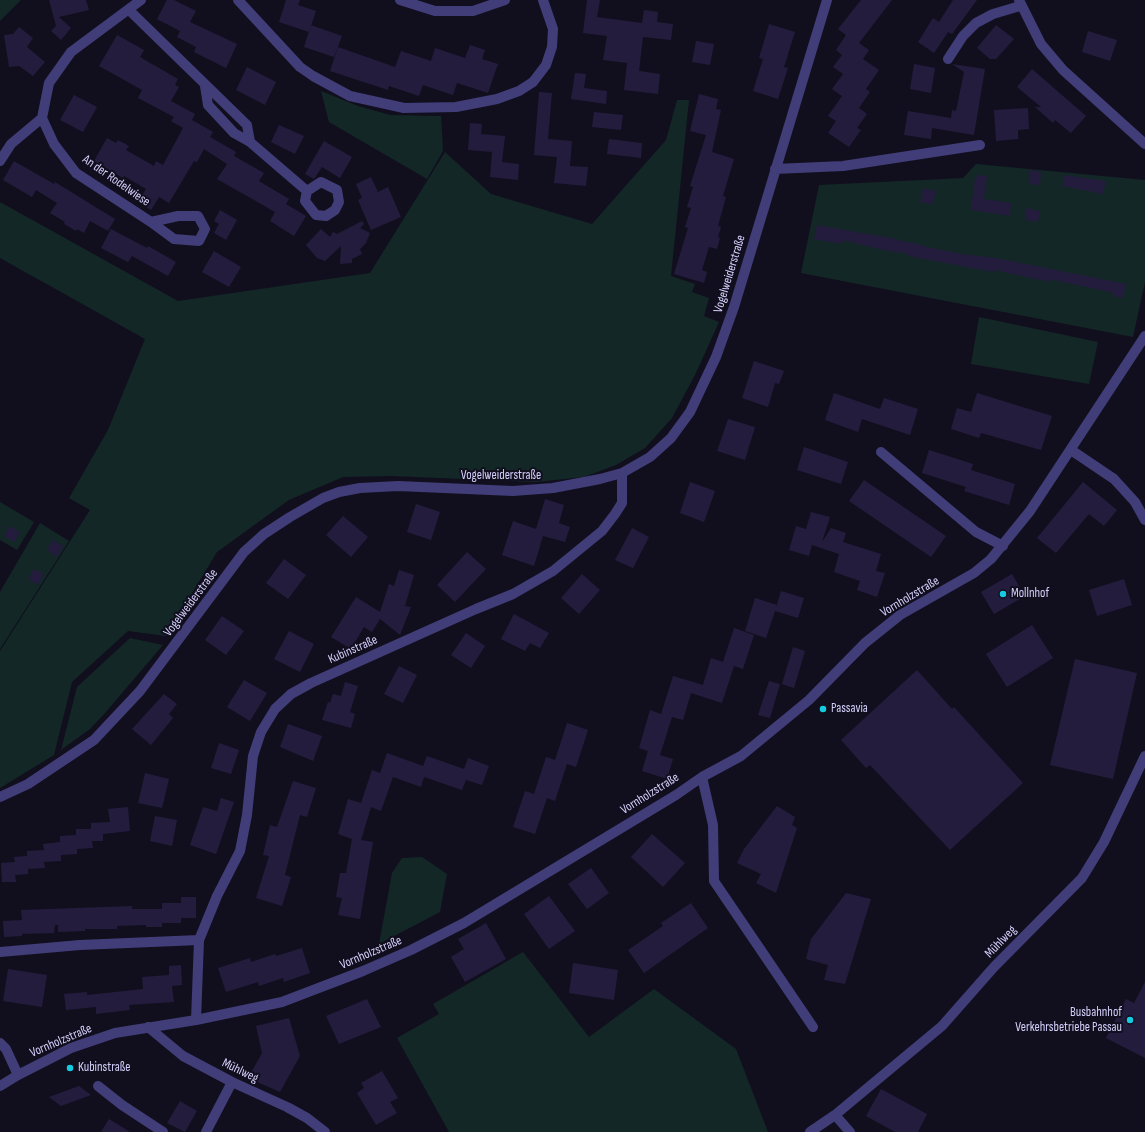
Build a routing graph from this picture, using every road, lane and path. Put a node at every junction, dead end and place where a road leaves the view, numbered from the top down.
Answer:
1 (141, 0) edge
2 (238, 0) edge
3 (400, 0) edge
4 (506, 0) edge
5 (543, 0) edge
6 (827, 0) edge
7 (1019, 3) edge
8 (129, 10) junction
9 (948, 59) dead end
10 (205, 86) junction
11 (42, 118) junction
12 (250, 142) junction
13 (1145, 144) edge
14 (980, 145) dead end
15 (0, 161) edge
16 (775, 169) junction
17 (307, 191) dead end
18 (152, 222) junction
19 (1145, 336) edge
20 (1072, 450) junction
21 (881, 452) dead end
22 (622, 473) junction
23 (1145, 520) edge
24 (1003, 546) junction
25 (1145, 756) edge
26 (702, 777) junction
27 (0, 797) edge
28 (200, 940) junction
29 (0, 952) edge
30 (196, 1020) junction
31 (148, 1027) junction
32 (814, 1027) dead end
33 (0, 1043) edge
34 (18, 1075) junction
35 (232, 1082) junction
36 (0, 1086) edge
37 (98, 1086) dead end
38 (835, 1115) junction
39 (163, 1132) edge
40 (206, 1132) edge
41 (325, 1132) edge
42 (810, 1132) edge
43 (850, 1132) edge

1 - 8 street
2 - 5 street
3 - 4 street
6 - 16 street, Vogelweiderstraße
7 - 9 street
7 - 13 street
8 - 10 street
8 - 11 street
10 - 12 street
10 - 12 street
11 - 15 street
11 - 18 street, An der Rodelwiese
12 - 17 street
14 - 16 street
16 - 22 street, Vogelweiderstraße
18 - 18 street, An der Rodelwiese
19 - 20 street, Vornholzstraße
20 - 23 street
20 - 24 street, Vornholzstraße
21 - 24 street
22 - 27 street, Vogelweiderstraße
22 - 28 street, Kubinstraße
24 - 26 street, Vornholzstraße
25 - 38 street, Mühlweg
26 - 30 street, Vornholzstraße
26 - 32 street
28 - 29 street
28 - 30 street, Kubinstraße
30 - 31 street, Vornholzstraße
31 - 34 street, Vornholzstraße
31 - 35 street, Mühlweg
33 - 34 street
34 - 36 street, Vornholzstraße
35 - 40 street
35 - 41 street, Mühlweg
37 - 39 street
38 - 42 street, Mühlweg
38 - 43 street

